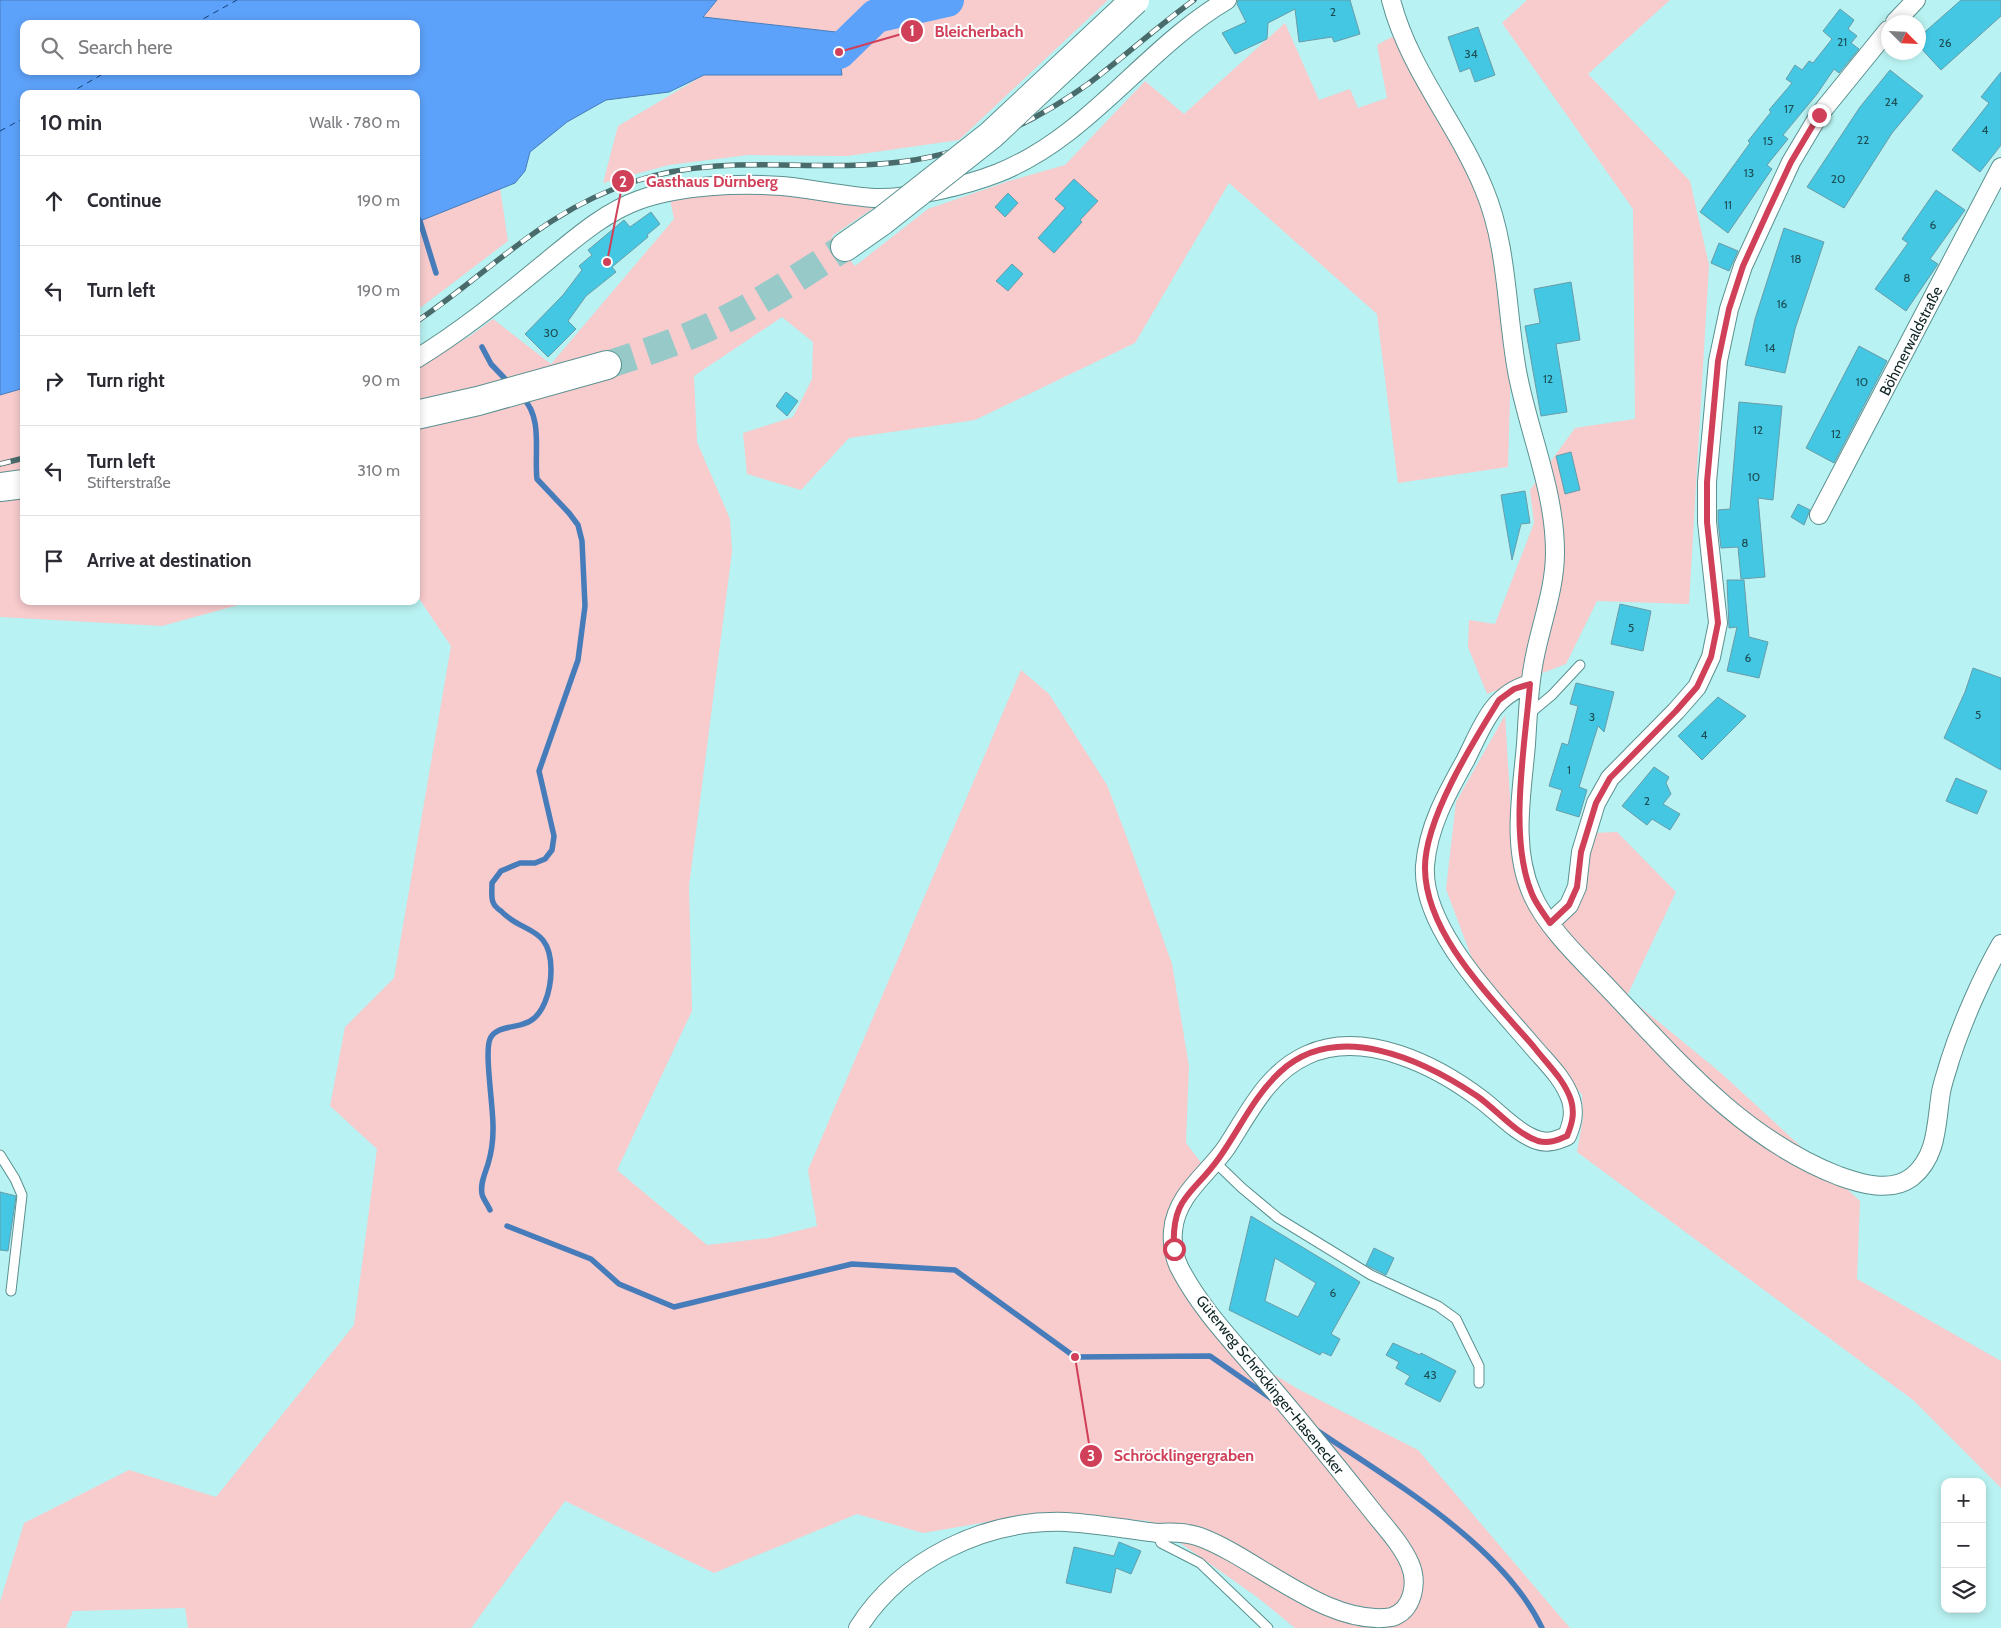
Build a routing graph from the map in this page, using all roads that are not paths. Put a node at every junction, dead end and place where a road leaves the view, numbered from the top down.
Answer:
1 (1135, 0) edge
2 (1227, 0) edge
3 (1391, 0) edge
4 (1916, 0) edge
5 (1902, 15) edge
6 (1881, 39) edge
7 (2001, 167) edge
8 (845, 247) tunnel mouth
9 (420, 356) edge
10 (607, 365) tunnel mouth
11 (420, 414) edge
12 (20, 484) edge
13 (0, 487) edge
14 (1819, 515) dead end
15 (1580, 666) dead end
16 (1530, 684) junction
17 (1528, 716) junction
18 (1550, 923) junction
19 (2001, 944) edge
20 (0, 1155) edge
21 (1216, 1163) junction
22 (11, 1291) dead end
23 (1478, 1383) dead end
24 (1157, 1533) junction
25 (858, 1628) edge
26 (1268, 1628) edge

1 - 8 main road, bridge
2 - 9 street
3 - 16 street
4 - 5 street
6 - 18 street
7 - 14 street, Böhmerwaldstraße
10 - 11 main road
12 - 13 main road
15 - 17 lane
16 - 17 street
16 - 21 street, Güterweg Schröckinger-Hasenecker
17 - 18 street
18 - 19 street
20 - 22 lane
21 - 23 lane
21 - 24 street, Güterweg Schröckinger-Hasenecker
24 - 25 street, Güterweg Schröckinger-Hasenecker
24 - 26 lane

